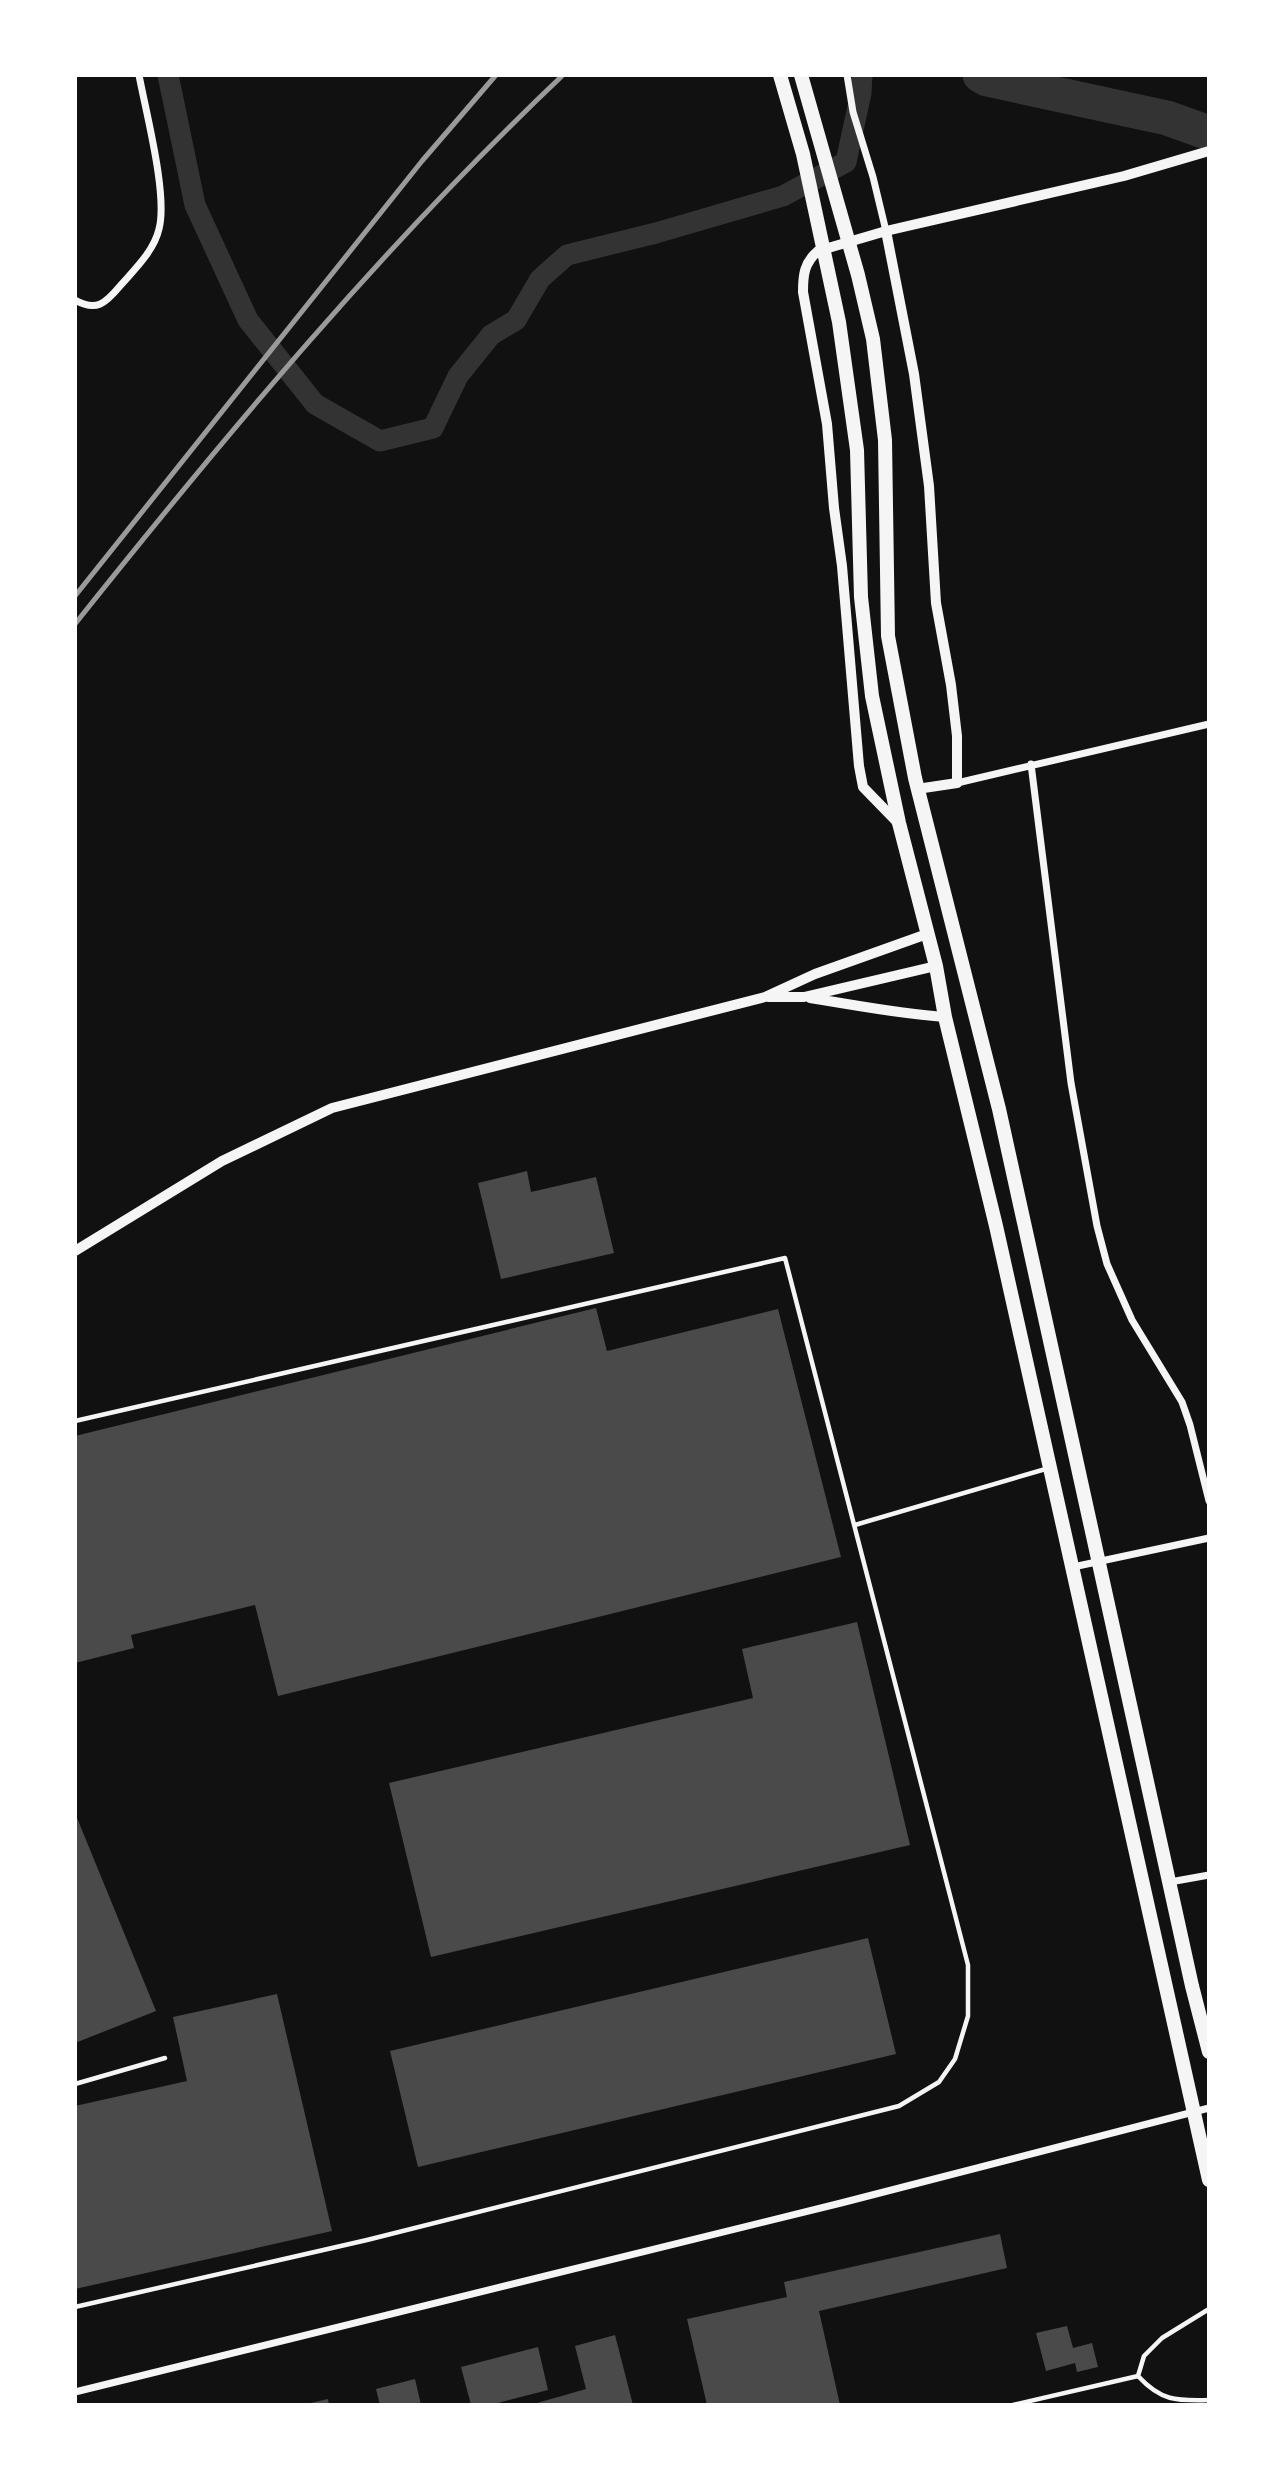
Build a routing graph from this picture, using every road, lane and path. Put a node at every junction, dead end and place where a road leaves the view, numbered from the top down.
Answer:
1 (138, 75) edge
2 (780, 75) edge
3 (801, 75) edge
4 (847, 75) edge
5 (1209, 151) edge
6 (886, 231) junction
7 (75, 300) edge
8 (1209, 724) edge
9 (1031, 764) junction
10 (957, 782) junction
11 (917, 789) junction
12 (899, 823) junction
13 (927, 934) junction
14 (936, 966) junction
15 (765, 997) junction
16 (804, 997) junction
17 (945, 1017) junction
18 (75, 1251) edge
19 (75, 1421) edge
20 (1049, 1468) junction
21 (1209, 1501) edge
22 (855, 1525) junction
23 (1209, 1538) edge
24 (1099, 1563) junction
25 (1073, 1567) junction
26 (1209, 1875) edge
27 (1170, 1882) junction
28 (1209, 2052) edge
29 (165, 2058) dead end
30 (75, 2084) edge
31 (1209, 2108) edge
32 (1193, 2112) junction
33 (1209, 2180) edge
34 (75, 2307) edge
35 (1209, 2309) edge
36 (1138, 2376) junction
37 (75, 2392) edge
38 (1209, 2400) edge
39 (1013, 2405) edge

1 - 7 street
2 - 12 main road
3 - 11 main road
4 - 6 street
5 - 6 street
6 - 10 street
6 - 12 street
8 - 9 street
9 - 10 street
9 - 21 street
10 - 11 street
11 - 24 main road
12 - 13 main road
13 - 14 main road
13 - 15 street
14 - 16 street
14 - 17 main road
15 - 16 street
15 - 18 street
16 - 17 street
17 - 20 main road
19 - 22 lane
20 - 22 lane
20 - 25 main road
22 - 34 lane
23 - 24 street
24 - 25 street
24 - 27 main road
25 - 32 main road
26 - 27 street
27 - 28 main road
29 - 30 lane
31 - 32 street
32 - 33 main road
32 - 37 street
35 - 36 lane
36 - 38 lane
36 - 39 lane

